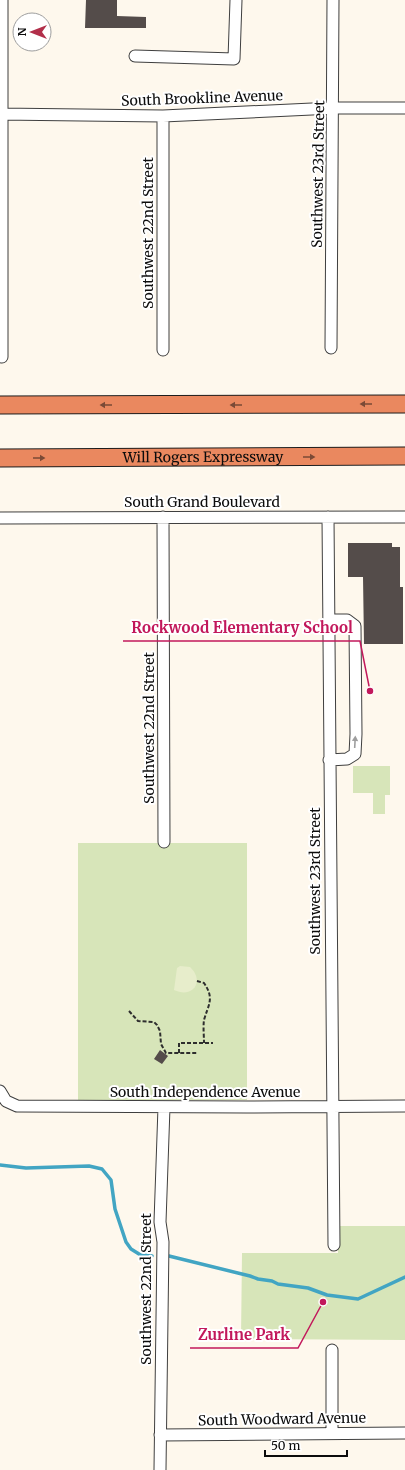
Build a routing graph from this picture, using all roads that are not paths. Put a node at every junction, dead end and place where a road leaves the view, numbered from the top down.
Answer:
1 (2, 0) edge
2 (236, 0) edge
3 (333, 0) edge
4 (135, 56) dead end
5 (333, 108) junction
6 (405, 108) edge
7 (1, 114) edge
8 (163, 116) junction
9 (331, 348) dead end
10 (163, 350) dead end
11 (2, 357) dead end
12 (405, 404) edge
13 (0, 405) edge
14 (405, 456) edge
15 (0, 458) edge
16 (328, 517) junction
17 (405, 517) edge
18 (0, 518) edge
19 (163, 518) junction
20 (329, 620) junction
21 (329, 760) junction
22 (164, 842) dead end
23 (3, 1096) edge
24 (405, 1106) edge
25 (164, 1107) junction
26 (332, 1107) junction
27 (334, 1245) dead end
28 (332, 1350) dead end
29 (332, 1433) junction
30 (405, 1433) edge
31 (160, 1435) junction
32 (160, 1470) edge

1 - 7 street
2 - 4 street
3 - 5 street, Southwest 23rd Street
5 - 6 street, South Brookline Avenue
5 - 8 street, South Brookline Avenue
5 - 9 street, Southwest 23rd Street
7 - 8 street, South Brookline Avenue
7 - 11 street
8 - 10 street, Southwest 22nd Street
12 -> 13 highway
15 -> 14 highway, Will Rogers Expressway
16 - 17 street, South Grand Boulevard
16 - 19 street, South Grand Boulevard
16 - 20 street, Southwest 23rd Street
18 - 19 street, South Grand Boulevard
19 - 22 street, Southwest 22nd Street
20 - 21 street, Southwest 23rd Street
21 -> 20 street
21 - 26 street, Southwest 23rd Street
23 - 25 street, South Independence Avenue
24 - 26 street, South Independence Avenue
25 - 26 street, South Independence Avenue
25 - 31 street, Southwest 22nd Street
26 - 27 street, Southwest 23rd Street
28 - 29 street
29 - 30 street, South Woodward Avenue
29 - 31 street, South Woodward Avenue
31 - 32 street, Southwest 22nd Street

